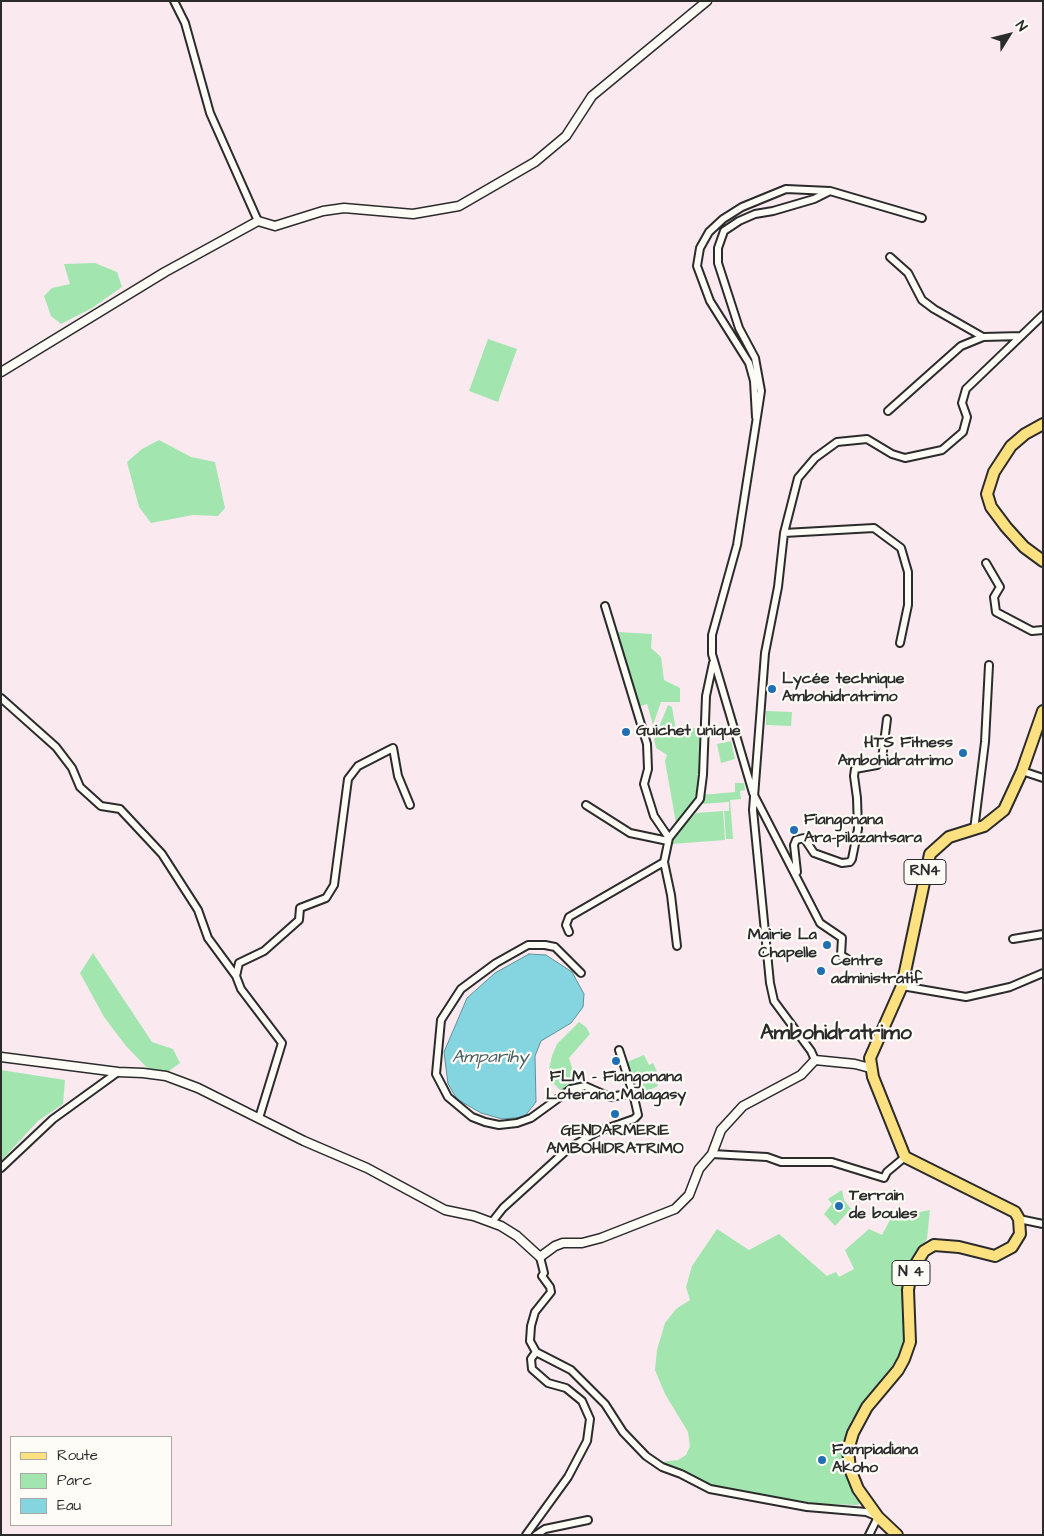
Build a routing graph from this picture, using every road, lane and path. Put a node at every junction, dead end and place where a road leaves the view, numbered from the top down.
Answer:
1 (174, 1) edge
2 (707, 1) edge
3 (830, 191) junction
4 (922, 218) dead end
5 (258, 221) junction
6 (890, 257) dead end
7 (1043, 315) edge
8 (1021, 336) junction
9 (983, 337) junction
10 (1, 372) edge
11 (888, 411) dead end
12 (756, 423) junction
13 (1043, 424) edge
14 (784, 533) junction
15 (1043, 561) edge
16 (986, 563) dead end
17 (605, 606) dead end
18 (1043, 630) edge
19 (900, 643) dead end
20 (713, 661) junction
21 (990, 665) dead end
22 (1, 698) edge
23 (1043, 711) edge
24 (886, 719) dead end
25 (1022, 771) junction
26 (1043, 778) edge
27 (753, 793) junction
28 (410, 805) dead end
29 (586, 805) dead end
30 (974, 830) junction
31 (669, 839) junction
32 (664, 862) junction
33 (797, 876) junction
34 (569, 932) dead end
35 (1043, 934) edge
36 (1013, 938) dead end
37 (677, 946) dead end
38 (852, 962) dead end
39 (581, 973) dead end
40 (1043, 974) edge
41 (236, 976) junction
42 (902, 986) junction
43 (619, 1050) dead end
44 (1, 1057) edge
45 (815, 1060) junction
46 (871, 1067) junction
47 (118, 1072) junction
48 (633, 1093) junction
49 (259, 1118) junction
50 (712, 1154) junction
51 (905, 1157) junction
52 (1, 1168) edge
53 (1019, 1219) junction
54 (492, 1222) junction
55 (1043, 1224) edge
56 (540, 1257) junction
57 (536, 1352) junction
58 (878, 1517) junction
59 (588, 1520) dead end
60 (526, 1535) edge
61 (536, 1535) edge
62 (869, 1535) edge
63 (897, 1535) edge

1 - 5 street
2 - 5 street
3 - 4 street
3 - 12 street
3 - 12 street
5 - 10 street
6 - 9 street
7 - 8 street
8 - 9 street
8 - 14 street
9 - 11 street
12 - 20 street
13 - 15 main road
14 - 19 street
14 - 27 street
16 - 18 street
17 - 31 street
20 - 27 street
20 - 31 street
21 - 30 street
22 - 41 street
23 - 25 main road, RN4
24 - 33 street
25 - 26 street
25 - 30 main road, RN4
27 - 33 street
27 - 45 street
28 - 41 street
29 - 31 street
30 - 42 main road, RN4
31 - 32 street
32 - 34 street
32 - 37 street
33 - 38 street
35 - 36 street
39 - 48 street
40 - 42 street
41 - 49 street
42 - 46 main road, RN4
43 - 48 street
44 - 47 street
45 - 46 street
45 - 50 street
46 - 51 main road
47 - 49 street
47 - 52 street
48 - 54 street
49 - 54 street
50 - 51 street
50 - 56 street
51 - 53 main road
53 - 55 street
53 - 58 main road, N 4
54 - 56 street
56 - 57 street
57 - 58 street
57 - 60 street
58 - 62 street
58 - 63 main road, N 4
59 - 61 street

